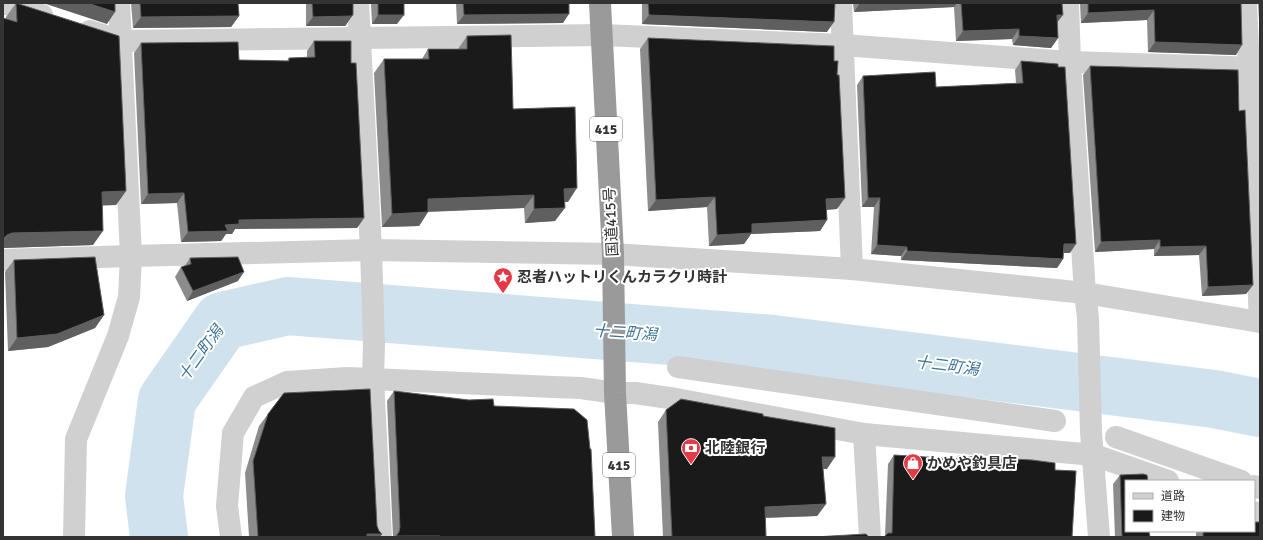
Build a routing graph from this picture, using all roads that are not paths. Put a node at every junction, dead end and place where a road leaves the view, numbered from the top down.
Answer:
1 (3, 3) edge
2 (119, 3) edge
3 (358, 3) edge
4 (600, 3) edge
5 (841, 3) edge
6 (1068, 3) edge
7 (1246, 3) edge
8 (602, 35) junction
9 (359, 38) junction
10 (120, 41) junction
11 (843, 45) junction
12 (1070, 62) junction
13 (1255, 68) edge
14 (371, 250) junction
15 (613, 254) junction
16 (131, 256) junction
17 (3, 260) edge
18 (852, 269) junction
19 (1085, 293) junction
20 (1260, 322) edge
21 (678, 367) dead end
22 (373, 379) junction
23 (615, 393) junction
24 (1054, 420) dead end
25 (864, 434) junction
26 (1116, 436) dead end
27 (1094, 455) junction
28 (1165, 480) edge
29 (1238, 480) edge
30 (74, 537) edge
31 (231, 537) edge
32 (381, 537) edge
33 (623, 537) edge
34 (870, 537) edge
35 (1099, 537) edge

1 - 10 street
2 - 10 street
3 - 9 street
4 - 8 highway, 国道415号 / 415
5 - 11 street
6 - 12 street
7 - 13 street
8 - 9 street
8 - 11 street
8 - 15 highway, 国道415号 / 415
9 - 10 street
9 - 14 street
10 - 16 street
11 - 12 street
11 - 18 street
12 - 13 street
12 - 19 street
13 - 20 street
14 - 15 street
14 - 16 street
14 - 22 street
15 - 18 street
15 - 23 highway, 国道415号 / 415
16 - 17 street
16 - 30 street
18 - 19 street
19 - 20 street
19 - 27 street
21 - 24 street
22 - 23 street
22 - 31 street
22 - 32 street
23 - 25 street
23 - 33 highway, 国道415号 / 415
25 - 27 street
25 - 34 street
26 - 29 street
27 - 28 street
27 - 35 street

